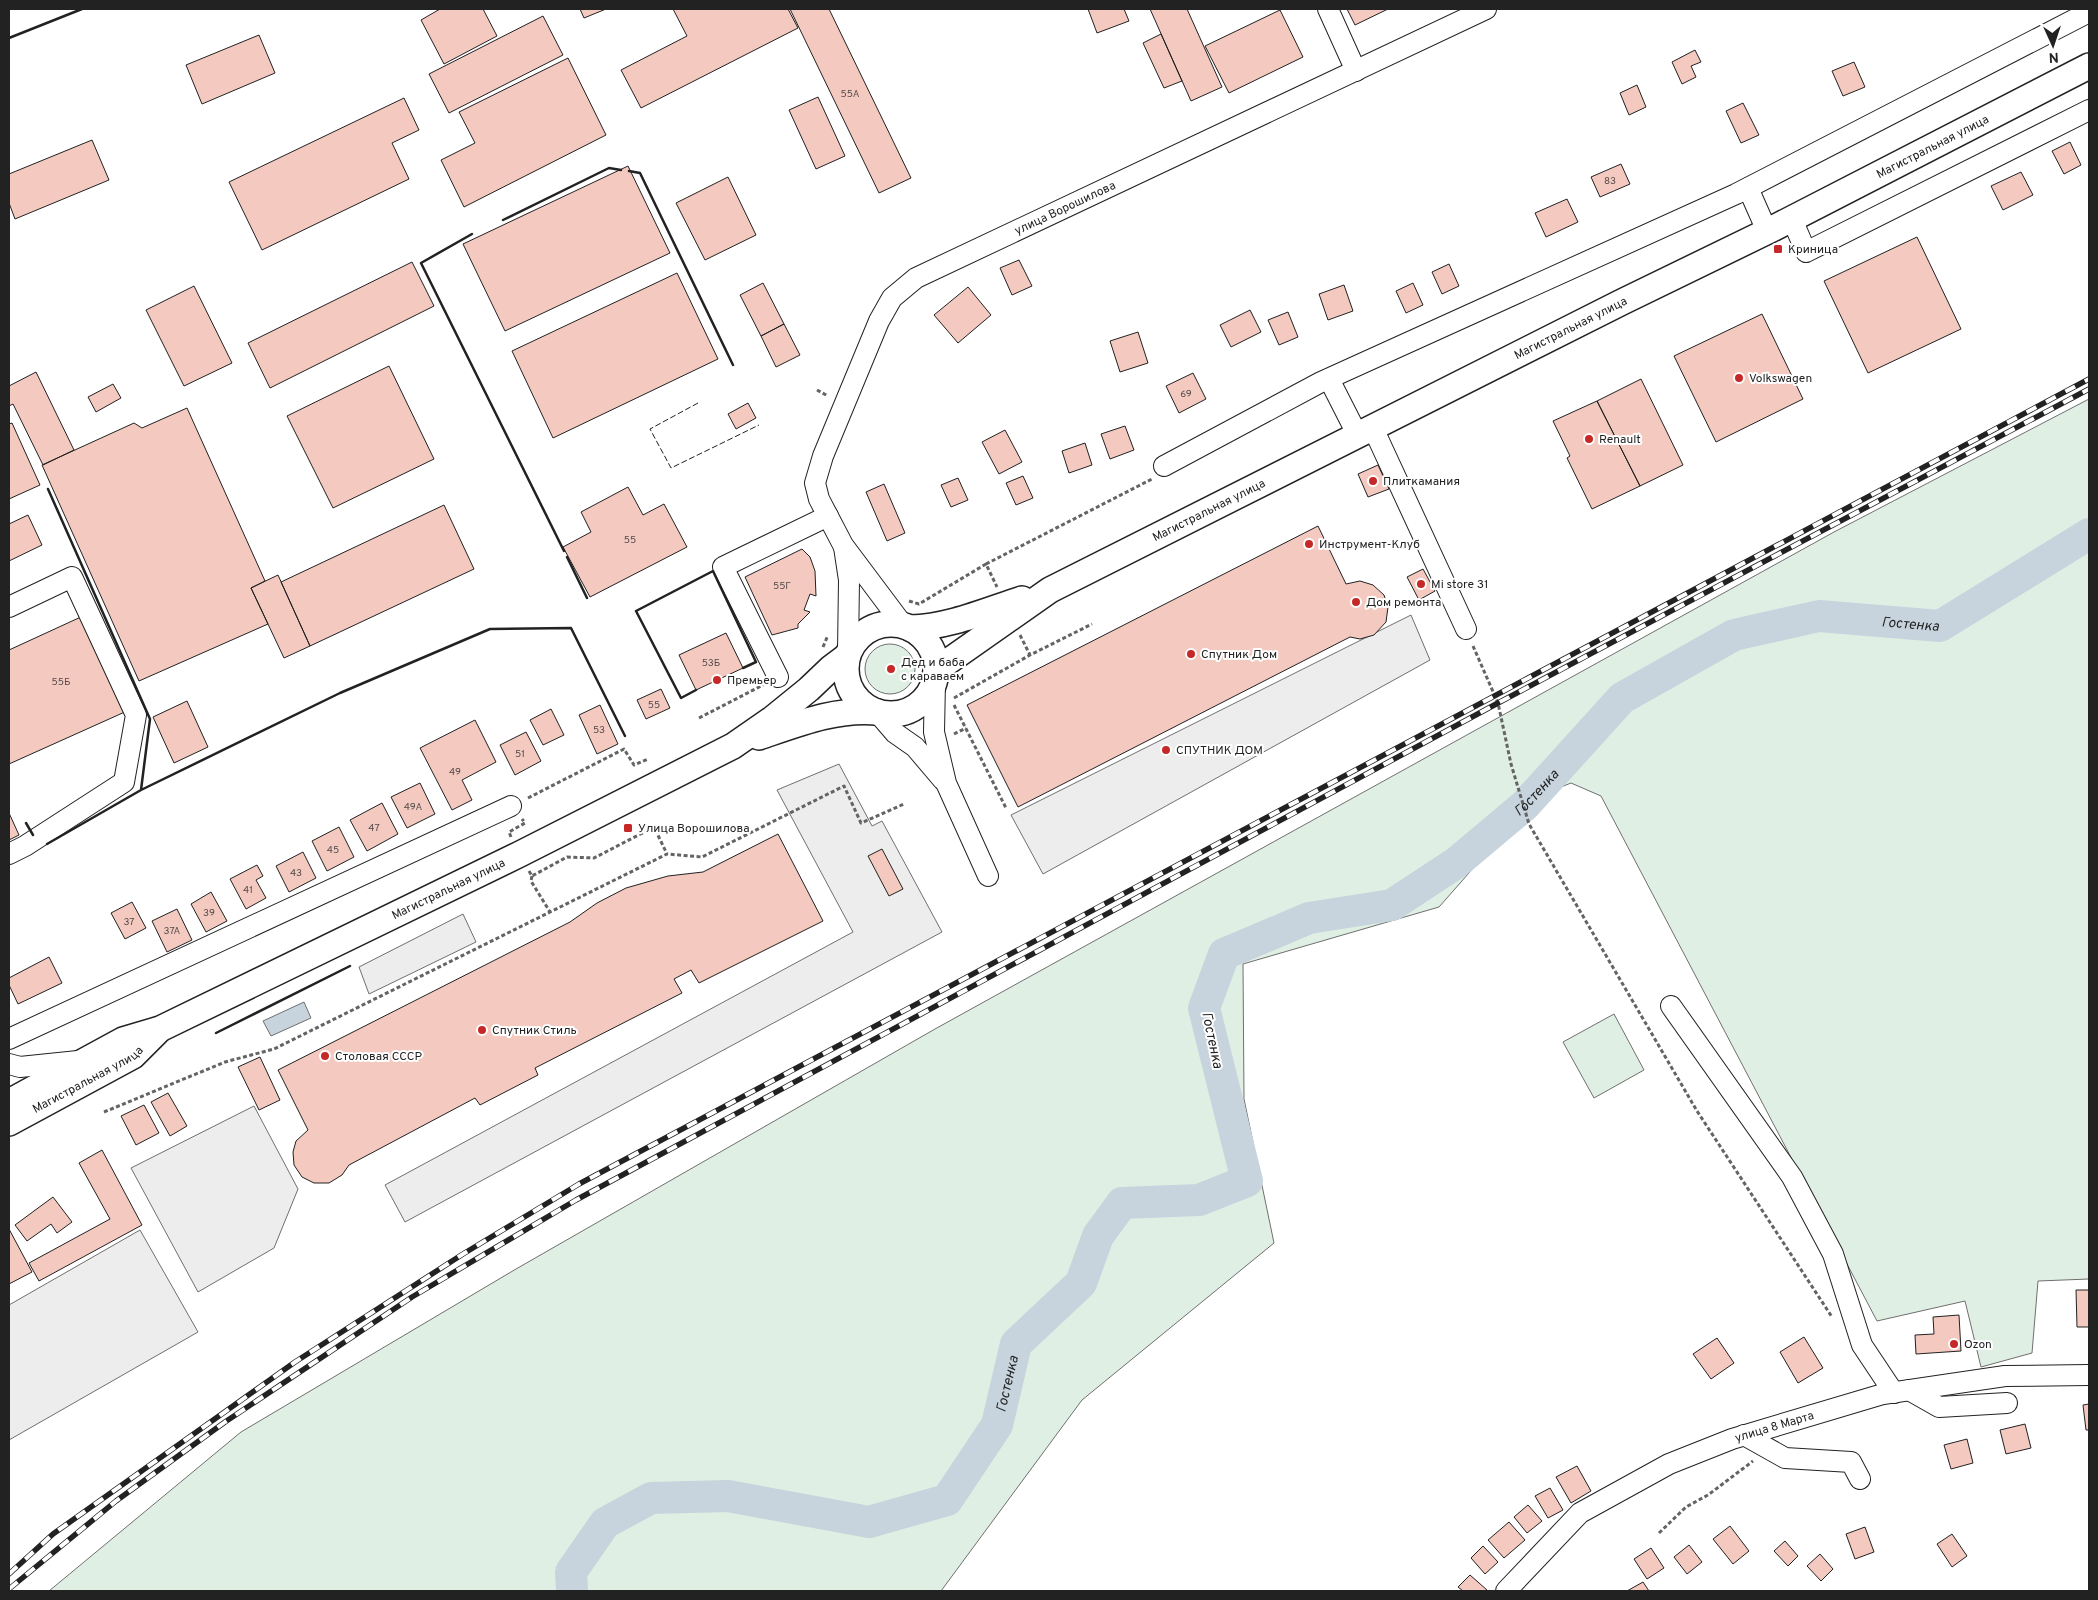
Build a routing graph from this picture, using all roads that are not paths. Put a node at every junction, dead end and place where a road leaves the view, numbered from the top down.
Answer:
1 (1328, 9) edge
2 (1486, 9) edge
3 (2089, 12) edge
4 (2089, 66) edge
5 (1356, 71) junction
6 (2089, 110) edge
7 (1748, 188) junction
8 (1792, 219) junction
9 (1767, 232) junction
10 (1329, 379) junction
11 (1365, 432) junction
12 (1164, 466) road end
13 (828, 516) junction
14 (843, 545) junction
15 (9, 607) edge
16 (1008, 611) junction
17 (906, 627) junction
18 (1466, 630) road end
19 (848, 654) junction
20 (778, 677) road end
21 (935, 677) junction
22 (877, 712) junction
23 (733, 746) junction
24 (946, 783) junction
25 (511, 806) road end
26 (9, 854) edge
27 (988, 876) dead end
28 (1671, 1006) dead end
29 (160, 1029) junction
30 (9, 1039) edge
31 (88, 1059) junction
32 (9, 1064) edge
33 (9, 1102) edge
34 (9, 1123) edge
35 (2089, 1375) edge
36 (1902, 1391) junction
37 (2008, 1404) dead end
38 (1744, 1435) junction
39 (1860, 1479) dead end
40 (1506, 1591) edge

1 - 5 street
2 - 5 street, улица Ворошилова
3 - 7 street
4 - 8 main road, Магистральная улица
5 - 13 street, улица Ворошилова
6 - 8 street
7 - 9 street
7 - 10 street
8 - 9 main road, Магистральная улица
9 - 11 main road, Магистральная улица
10 - 11 street
10 - 12 street
11 - 16 main road, Магистральная улица
11 - 18 street
13 - 14 street, улица Ворошилова
13 - 20 street
14 - 17 street
14 - 19 street
15 - 26 street
16 - 17 main road, Магистральная улица
16 - 21 main road, Магистральная улица
17 - 19 main road, Магистральная улица
17 - 21 main road
19 - 22 main road
19 - 23 main road, Магистральная улица
21 - 22 main road, Магистральная улица
21 - 24 street
22 - 23 main road, Магистральная улица
22 - 24 street
23 - 29 main road, Магистральная улица
24 - 27 street
25 - 30 street
28 - 36 street
29 - 31 main road, Магистральная улица
29 - 34 main road, Магистральная улица
31 - 32 street
31 - 33 main road, Магистральная улица
35 - 36 street, улица 8 Марта
36 - 37 street
36 - 38 street, улица 8 Марта
38 - 39 street
38 - 40 street, улица 8 Марта

